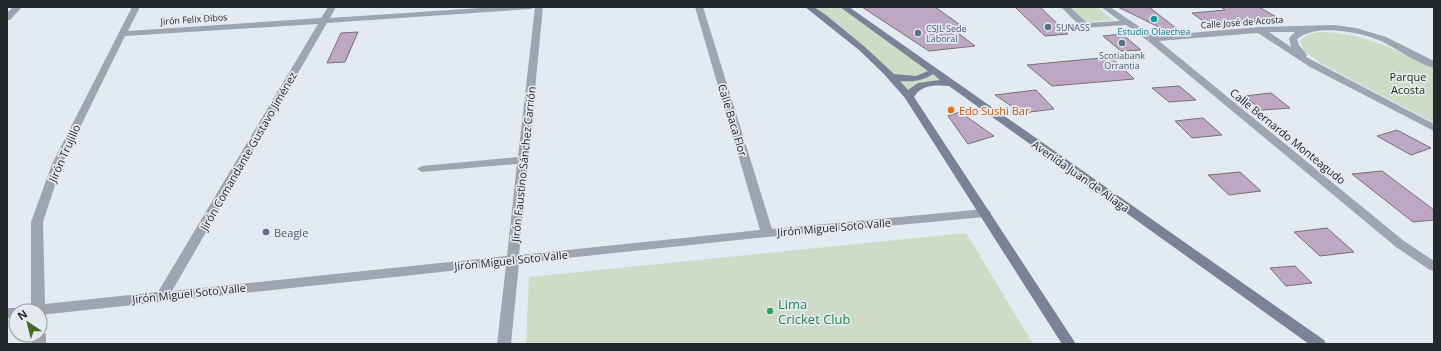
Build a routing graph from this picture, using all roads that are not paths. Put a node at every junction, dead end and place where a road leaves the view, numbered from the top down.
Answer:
1 (18, 7) edge
2 (136, 7) edge
3 (332, 7) edge
4 (531, 7) edge
5 (539, 7) edge
6 (699, 7) edge
7 (809, 7) edge
8 (844, 7) edge
9 (1065, 7) edge
10 (1104, 7) edge
11 (7, 18) edge
12 (325, 20) junction
13 (1126, 23) junction
14 (1323, 28) junction
15 (1260, 30) junction
16 (123, 34) junction
17 (1151, 39) junction
18 (1313, 65) junction
19 (1434, 66) edge
20 (930, 69) junction
21 (893, 77) junction
22 (951, 83) junction
23 (909, 97) junction
24 (1434, 128) edge
25 (523, 160) junction
26 (422, 169) dead end
27 (985, 213) junction
28 (767, 233) junction
29 (513, 260) junction
30 (1434, 267) edge
31 (162, 296) junction
32 (34, 303) edge
33 (48, 309) edge
34 (504, 344) edge
35 (1069, 344) edge
36 (1319, 344) edge

1 - 11 street
2 - 16 street, Jirón Trujillo
3 - 12 street, Jirón Comandante Gustavo Jiménez
4 - 12 street, Jirón Felix Dibos
5 - 25 street, Jirón Faustino Sánchez Carrión
6 - 28 street, Calle Baca Flor
7 - 21 main road
8 - 20 main road, Avenida Juan de Aliaga
9 - 13 street
10 - 13 street, Calle Bernardo Monteagudo
12 - 16 street, Jirón Felix Dibos
12 - 31 street, Jirón Comandante Gustavo Jiménez
13 - 17 street, Calle Bernardo Monteagudo
14 - 15 street, Calle José de Acosta
14 - 18 street
14 - 19 street, Calle José de Acosta
15 - 17 street, Calle José de Acosta
15 - 18 street
16 - 32 street, Jirón Trujillo
17 - 30 street, Calle Bernardo Monteagudo
18 - 24 street
20 - 21 main road
20 - 22 main road, Avenida Juan de Aliaga
21 - 23 main road
22 - 23 main road
22 - 36 main road, Avenida Juan de Aliaga
23 - 27 main road
25 - 26 street
25 - 29 street, Jirón Faustino Sánchez Carrión
27 - 28 street, Jirón Miguel Soto Valle
27 - 35 main road
28 - 29 street, Jirón Miguel Soto Valle
29 - 31 street, Jirón Miguel Soto Valle
29 - 34 street, Jirón Faustino Sánchez Carrión
31 - 33 street, Jirón Miguel Soto Valle

